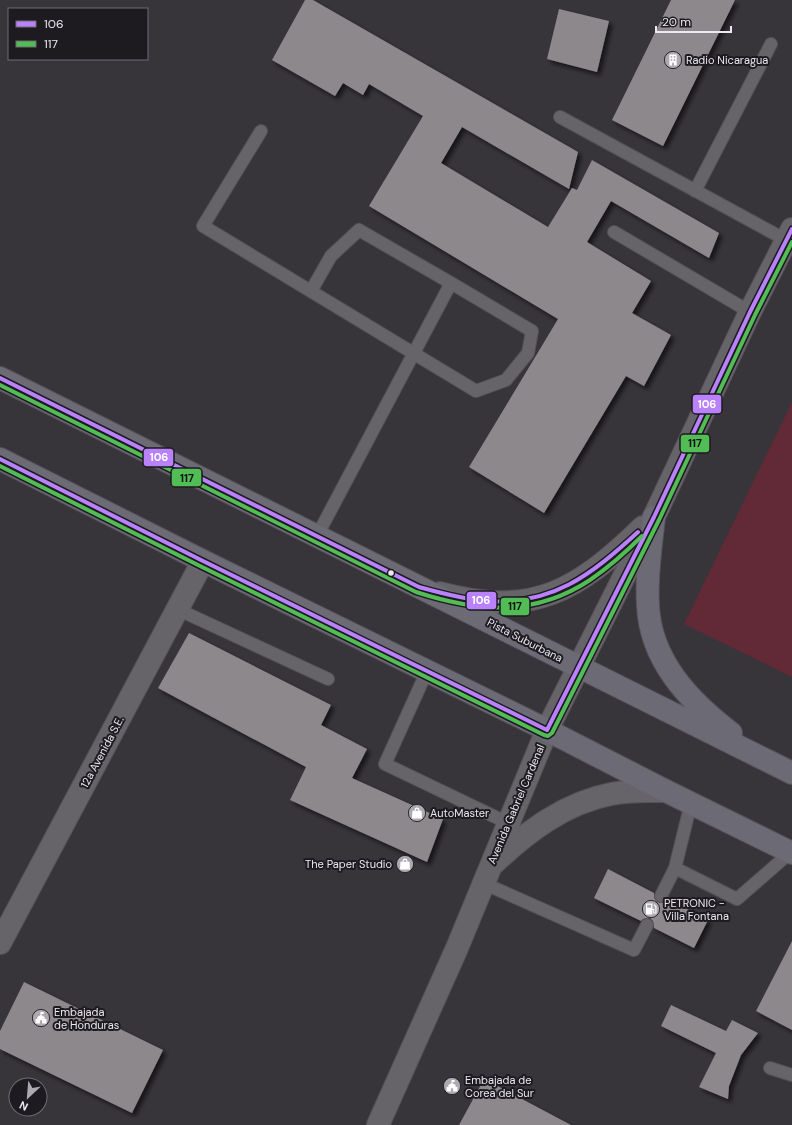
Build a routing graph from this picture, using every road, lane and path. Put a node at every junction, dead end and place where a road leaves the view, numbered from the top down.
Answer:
1 (771, 44) dead end
2 (560, 117) dead end
3 (261, 131) dead end
4 (695, 191) junction
5 (614, 232) dead end
6 (789, 234) edge
7 (451, 283) junction
8 (310, 291) junction
9 (750, 312) junction
10 (413, 353) junction
11 (0, 378) edge
12 (0, 459) edge
13 (654, 517) junction
14 (318, 536) junction
15 (203, 560) junction
16 (419, 587) junction
17 (177, 609) junction
18 (579, 667) junction
19 (427, 671) junction
20 (328, 679) dead end
21 (547, 730) junction
22 (784, 769) edge
23 (666, 791) junction
24 (691, 803) junction
25 (508, 823) junction
26 (791, 852) edge
27 (675, 868) junction
28 (486, 876) junction
29 (662, 896) dead end
30 (647, 925) dead end
31 (0, 943) edge
32 (770, 1068) dead end
33 (792, 1075) edge
34 (378, 1125) edge

1 - 4 lane
2 - 4 lane
3 - 8 lane
4 - 6 lane
5 - 9 lane
6 - 9 street, Avenida Gabriel Cardenal
7 - 8 lane
7 - 10 lane
7 - 10 lane
8 - 10 lane
9 - 13 street, Avenida Gabriel Cardenal
10 - 14 lane
11 - 14 main road, Pista Suburbana
12 - 15 main road
13 - 16 street
13 - 18 street, Avenida Gabriel Cardenal
13 - 22 main road
14 - 16 main road, Pista Suburbana
15 - 17 street, 12a Avenida S.E.
15 - 19 main road
16 - 18 main road, Pista Suburbana
17 - 20 lane
17 - 31 street, 12a Avenida S.E.
18 - 21 street, Avenida Gabriel Cardenal
18 - 22 main road, Pista Suburbana
19 - 21 main road
19 - 25 lane
21 - 23 main road
21 - 25 street, Avenida Gabriel Cardenal
23 - 24 main road
23 - 28 street
24 - 26 main road
24 - 27 lane
25 - 28 street, Avenida Gabriel Cardenal
26 - 27 lane
27 - 29 lane
28 - 30 lane
28 - 34 street, Avenida Gabriel Cardenal
32 - 33 lane

